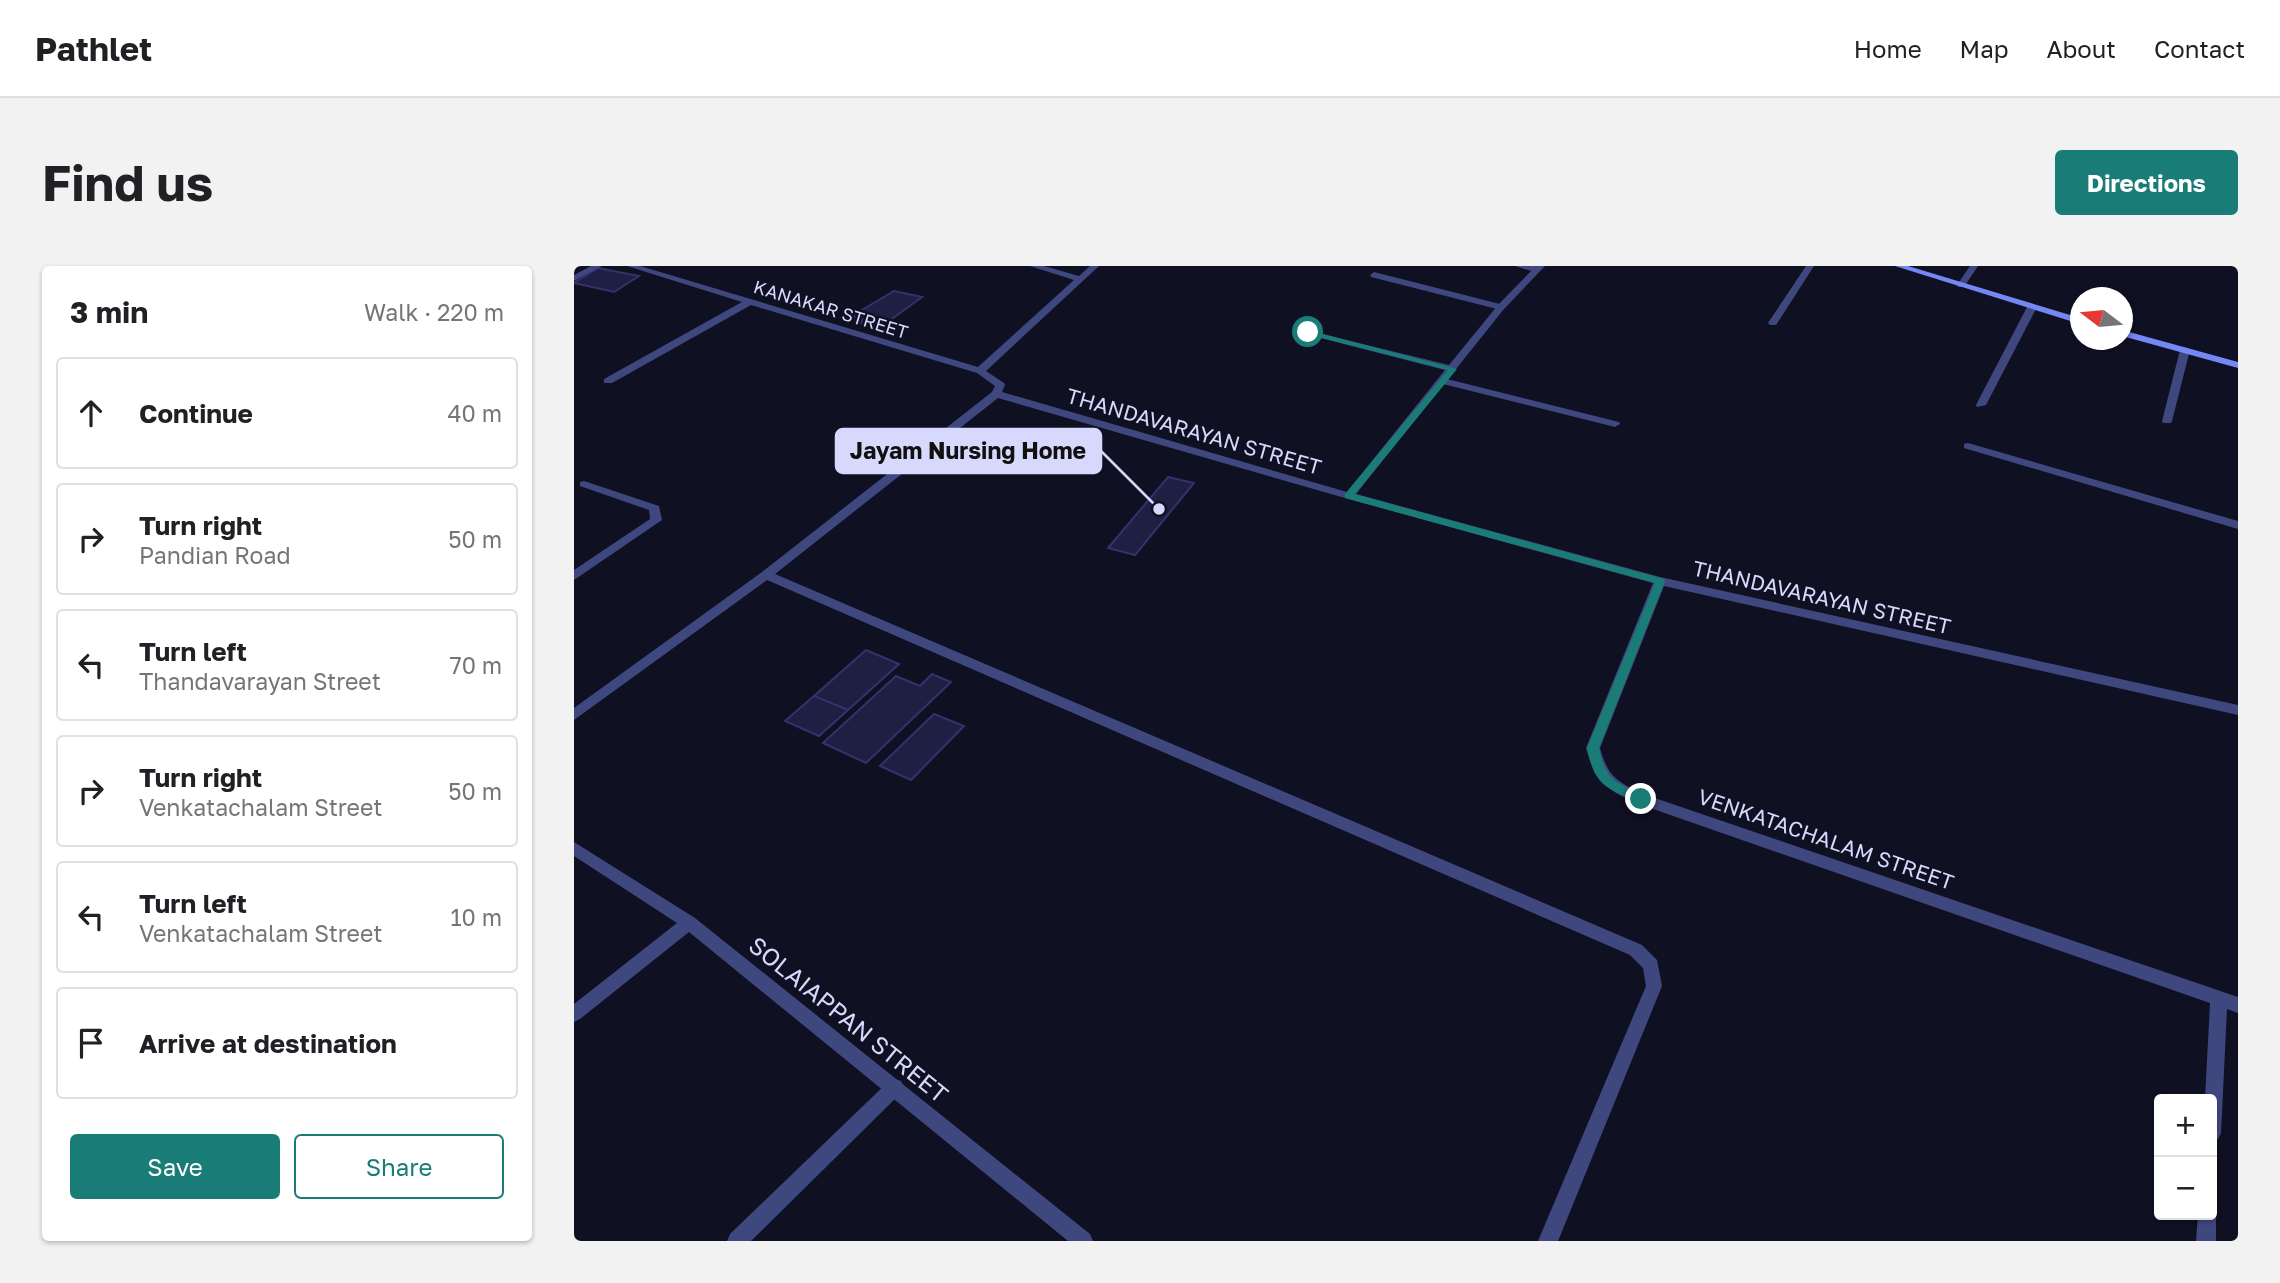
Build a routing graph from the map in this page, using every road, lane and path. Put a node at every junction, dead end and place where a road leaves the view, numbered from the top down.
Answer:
1 (598, 266) edge
2 (631, 266) edge
3 (1034, 266) edge
4 (1095, 266) edge
5 (1519, 266) edge
6 (1810, 266) edge
7 (1899, 266) edge
8 (1974, 266) edge
9 (1539, 268) edge
10 (1374, 275) dead end
11 (574, 278) edge
12 (1081, 279) junction
13 (1961, 285) junction
14 (751, 301) junction
15 (1502, 307) junction
16 (2032, 307) junction
17 (2070, 318) edge
18 (1773, 323) dead end
19 (1308, 332) dead end
20 (2133, 336) edge
21 (2185, 351) junction
22 (2238, 365) edge
23 (1453, 369) junction
24 (980, 371) junction
25 (608, 381) dead end
26 (1443, 381) junction
27 (996, 394) junction
28 (1981, 405) dead end
29 (2167, 421) dead end
30 (1615, 424) dead end
31 (1968, 446) dead end
32 (584, 484) dead end
33 (1349, 496) junction
34 (2238, 525) edge
35 (766, 575) junction
36 (574, 576) edge
37 (1660, 581) junction
38 (2238, 710) edge
39 (574, 715) edge
40 (574, 848) edge
41 (689, 923) junction
42 (2219, 998) junction
43 (2238, 1005) edge
44 (574, 1014) edge
45 (895, 1087) junction
46 (2214, 1094) edge
47 (2207, 1220) edge
48 (737, 1241) edge
49 (1083, 1241) edge
50 (1548, 1241) edge
51 (2206, 1241) edge

1 - 11 street
2 - 14 street, KANAKAR STREET
3 - 12 street
4 - 12 street
5 - 9 street
6 - 18 street
7 - 13 street
8 - 13 street
9 - 15 street
10 - 15 street
12 - 24 street
13 - 16 street
14 - 24 street, KANAKAR STREET
14 - 25 street
15 - 23 street
16 - 17 street
16 - 28 street
19 - 23 street
20 - 21 street
21 - 22 street
21 - 29 street
23 - 26 street
24 - 27 street
26 - 30 street
26 - 33 street
27 - 33 street, THANDAVARAYAN STREET
27 - 35 street
31 - 34 street
32 - 36 street
33 - 37 street, THANDAVARAYAN STREET
35 - 39 street
35 - 50 street
37 - 38 street, THANDAVARAYAN STREET
37 - 42 street, VENKATACHALAM STREET
40 - 41 street, SOLAIAPPAN STREET
41 - 44 street
41 - 45 street, SOLAIAPPAN STREET
42 - 43 street, VENKATACHALAM STREET
42 - 46 street
45 - 48 street
45 - 49 street, SOLAIAPPAN STREET
47 - 51 street

